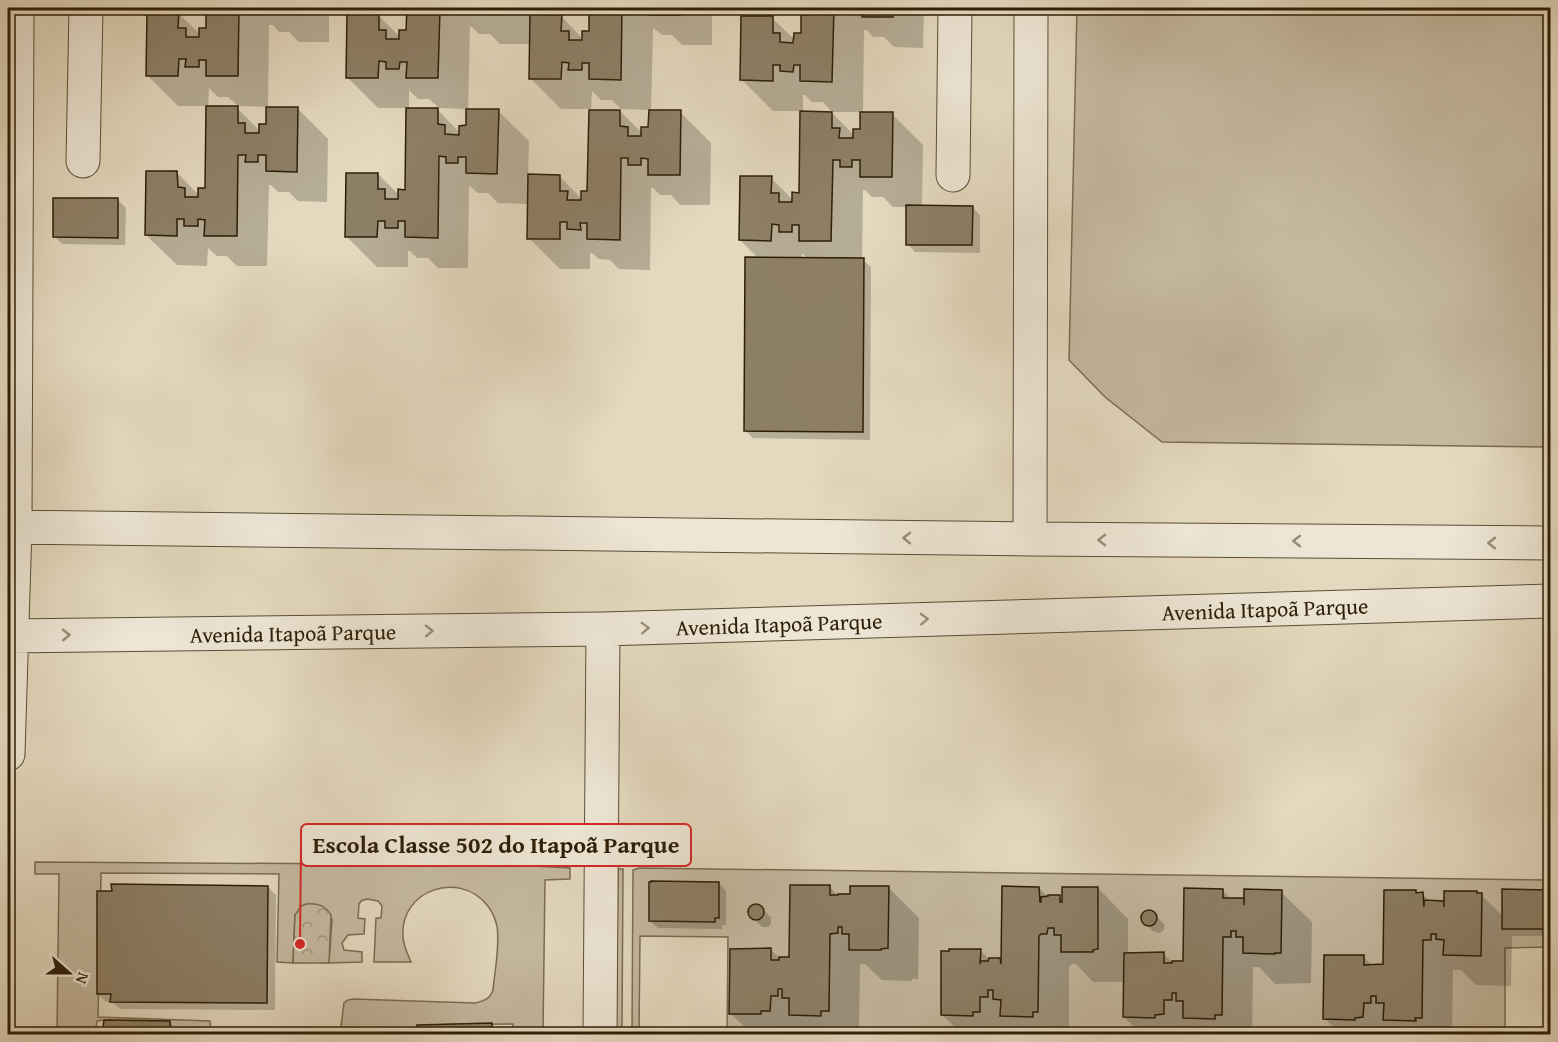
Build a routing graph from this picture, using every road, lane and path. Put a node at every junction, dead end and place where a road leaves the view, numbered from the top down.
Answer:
1 (17, 8) edge
2 (86, 8) edge
3 (955, 8) edge
4 (1031, 8) edge
5 (83, 161) dead end
6 (953, 175) dead end
7 (11, 527) edge
8 (1030, 539) junction
9 (1551, 543) edge
10 (1551, 600) edge
11 (603, 629) junction
12 (9, 636) edge
13 (8, 754) edge
14 (600, 1035) edge

1 - 7 street
2 - 5 street
3 - 6 street
4 - 8 street
8 -> 7 street
7 - 12 street
9 -> 8 street
11 -> 10 street, Avenida Itapoã Parque
12 -> 11 street, Avenida Itapoã Parque
11 - 14 street
12 - 13 street

